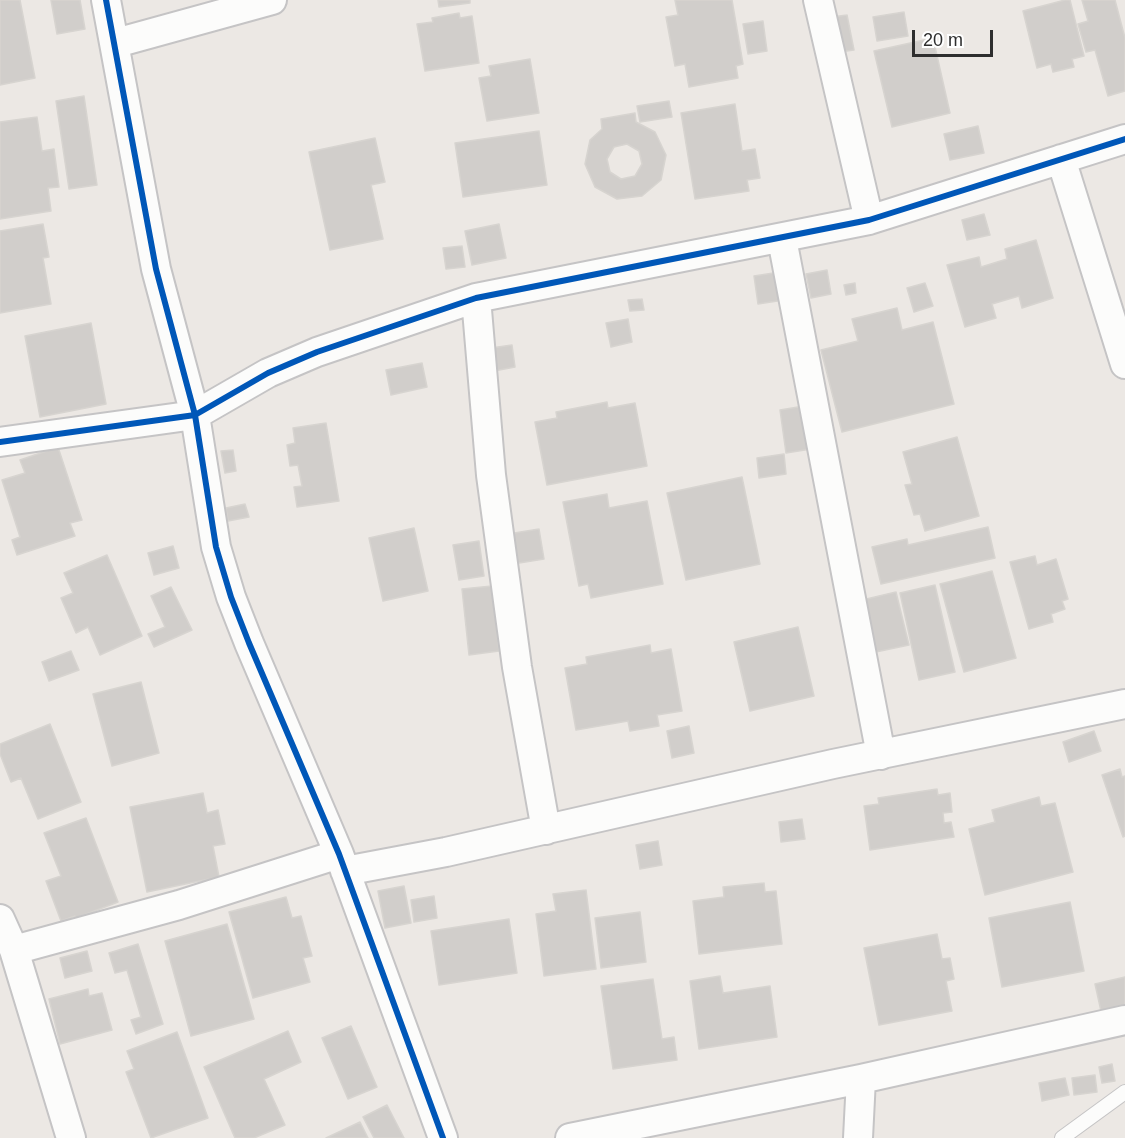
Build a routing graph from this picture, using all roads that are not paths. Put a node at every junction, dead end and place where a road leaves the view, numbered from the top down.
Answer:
1 (106, 0) edge
2 (272, 0) edge
3 (818, 0) edge
4 (116, 43) junction
5 (1125, 139) edge
6 (1061, 159) junction
7 (870, 220) junction
8 (782, 239) junction
9 (476, 298) junction
10 (1125, 364) edge
11 (195, 415) junction
12 (0, 442) edge
13 (1125, 704) edge
14 (881, 755) junction
15 (546, 830) junction
16 (342, 862) junction
17 (0, 919) edge
18 (14, 950) junction
19 (1125, 1020) edge
20 (861, 1079) junction
21 (1125, 1092) edge
22 (71, 1138) edge
23 (443, 1138) edge
24 (570, 1138) edge
25 (858, 1138) edge
26 (1062, 1138) edge

1 - 4 street
2 - 4 street
3 - 7 street
4 - 11 street
5 - 6 street
6 - 7 street
6 - 10 street
7 - 8 street
8 - 9 street
8 - 14 street
9 - 11 street
9 - 15 street
11 - 12 street
11 - 16 street
13 - 14 street
14 - 15 street
15 - 16 street
16 - 18 street
16 - 23 street
17 - 18 street
18 - 22 street
19 - 20 street
20 - 24 street
20 - 25 street
21 - 26 lane

